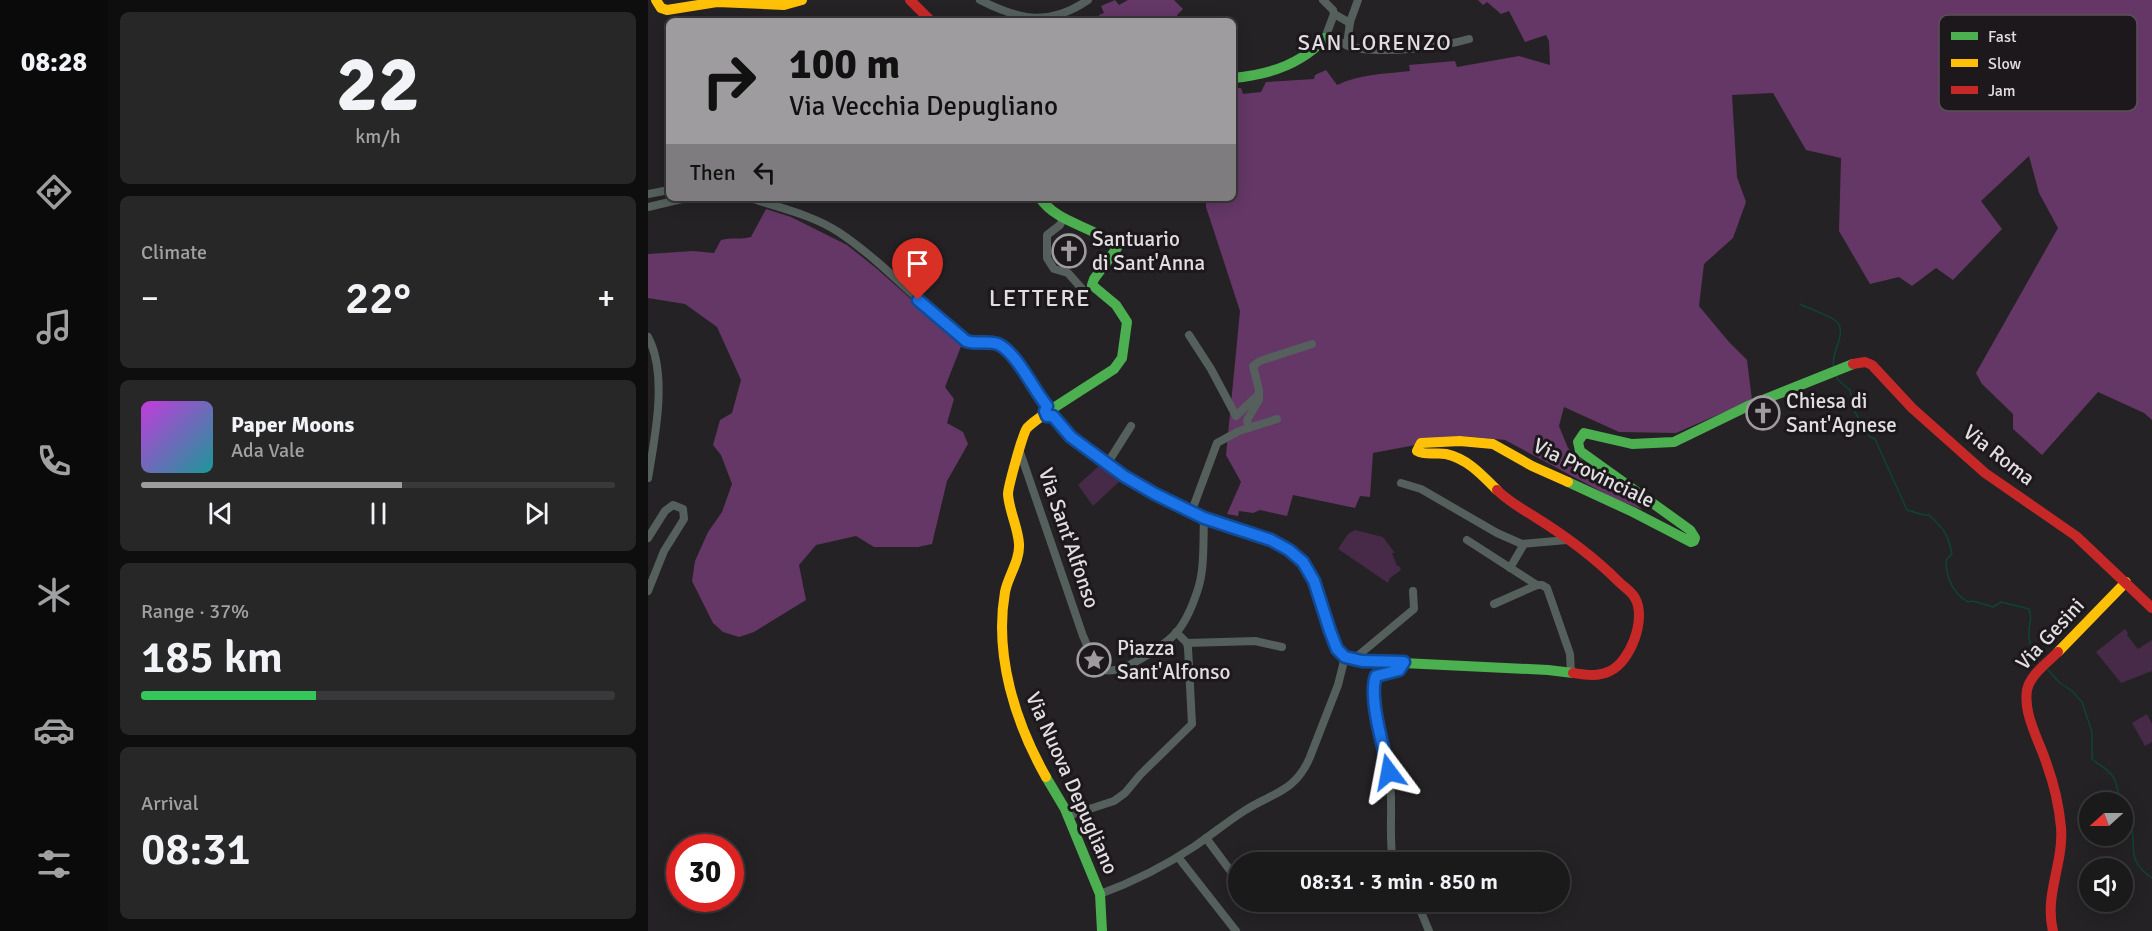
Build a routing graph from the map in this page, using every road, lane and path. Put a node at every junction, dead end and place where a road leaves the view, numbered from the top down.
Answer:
1 (656, 0) edge
2 (802, 0) edge
3 (910, 0) edge
4 (980, 0) edge
5 (1088, 0) edge
6 (1323, 0) edge
7 (1358, 0) edge
8 (1334, 14) junction
9 (928, 18) edge
10 (1350, 23) junction
11 (1325, 38) junction
12 (1469, 39) dead end
13 (1347, 45) junction
14 (1236, 78) edge
15 (666, 191) edge
16 (648, 194) edge
17 (673, 201) edge
18 (759, 201) edge
19 (1042, 201) edge
20 (648, 207) edge
21 (1064, 219) junction
22 (1088, 288) junction
23 (1189, 335) dead end
24 (648, 337) edge
25 (1312, 345) dead end
26 (1817, 378) joint
27 (1258, 395) junction
28 (1050, 411) junction
29 (1277, 419) dead end
30 (1131, 426) dead end
31 (1249, 428) junction
32 (1020, 452) junction
33 (1107, 464) junction
34 (648, 478) edge
35 (1401, 483) dead end
36 (1191, 513) junction
37 (1204, 518) junction
38 (648, 538) edge
39 (1467, 540) dead end
40 (1566, 540) junction
41 (1524, 544) junction
42 (1510, 568) junction
43 (2126, 582) junction
44 (1537, 585) junction
45 (648, 591) edge
46 (1413, 591) dead end
47 (1494, 604) dead end
48 (2152, 608) edge
49 (1176, 632) junction
50 (1186, 643) junction
51 (1282, 647) dead end
52 (1350, 658) junction
53 (1404, 662) junction
54 (1570, 673) junction
55 (1068, 816) junction
56 (1206, 838) junction
57 (1391, 852) edge
58 (1178, 857) junction
59 (1228, 868) edge
60 (1100, 894) junction
61 (1421, 912) edge
62 (1102, 931) edge
63 (1236, 931) edge
64 (1429, 931) edge
65 (2053, 931) edge

1 - 2 street
3 - 9 street
4 - 5 street
6 - 8 street
7 - 10 street
8 - 10 street
8 - 11 street
10 - 13 street
11 - 13 street
11 - 14 street
12 - 13 street
15 - 16 street
17 - 20 street
18 - 28 street
19 - 21 street
21 - 22 street
21 - 22 street
22 - 28 street, Via Nuova Depugliano
23 - 27 street
24 - 34 street
25 - 27 street
26 - 40 street, Via Provinciale
26 - 43 street, Via Roma
27 - 31 street
28 - 32 street, Via Nuova Depugliano
28 - 33 street
29 - 31 street
30 - 33 street
31 - 36 street
32 - 49 street, Via Sant'Alfonso
32 - 55 street, Via Nuova Depugliano
33 - 36 street
35 - 41 street
36 - 37 street
37 - 49 street
37 - 52 street
38 - 45 street
39 - 42 street
40 - 41 street
40 - 54 street, Via Provinciale
41 - 42 street
42 - 44 street
43 - 48 street, Via Roma
43 - 65 street, Via Gesini
44 - 47 street
44 - 54 street
46 - 52 street
49 - 50 street
50 - 51 street
50 - 55 street
52 - 53 street
52 - 56 street
53 - 54 street
53 - 57 street
55 - 60 street, Via Nuova Depugliano
56 - 58 street
56 - 59 street
58 - 60 street
58 - 63 street
60 - 62 street, Via Nuova Depugliano
61 - 64 street

